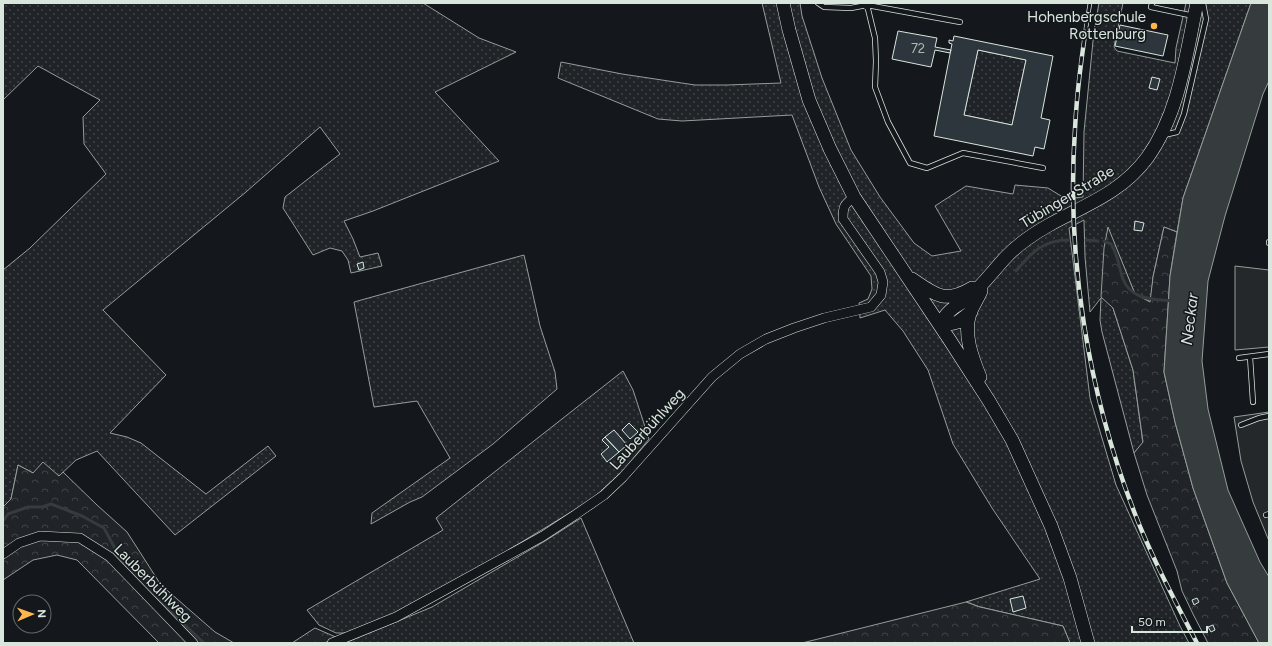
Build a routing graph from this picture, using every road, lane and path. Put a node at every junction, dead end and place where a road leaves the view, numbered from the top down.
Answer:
1 (783, 3) edge
2 (818, 3) edge
3 (1152, 3) edge
4 (1197, 3) edge
5 (1203, 3) edge
6 (867, 4) edge
7 (1194, 16) junction
8 (960, 22) dead end
9 (1160, 136) junction
10 (1043, 168) dead end
11 (854, 197) junction
12 (908, 276) junction
13 (989, 278) junction
14 (970, 312) junction
15 (940, 325) junction
16 (1269, 354) edge
17 (1250, 357) junction
18 (1239, 358) dead end
19 (989, 401) junction
20 (1253, 402) dead end
21 (1269, 416) edge
22 (1241, 425) dead end
23 (3, 554) edge
24 (193, 643) edge
25 (332, 643) edge
26 (1088, 643) edge

1 - 11 main road
2 - 6 lane
3 - 7 lane
4 - 7 main road, Tübinger Straße
5 - 9 lane
6 - 8 lane
6 - 10 lane
7 - 9 main road, Tübinger Straße
9 - 13 main road, Tübinger Straße
11 - 12 main road
11 - 25 street, Lauberbühlweg
12 - 13 main road
12 - 15 main road
13 - 14 main road, Tübinger Straße
13 - 15 main road, Tübinger Straße
14 - 15 main road, Tübinger Straße
14 - 19 main road, Tübinger Straße
15 - 19 main road
16 - 17 lane
17 - 18 lane
17 - 20 lane
19 - 26 main road
21 - 22 lane
23 - 24 street, Lauberbühlweg

